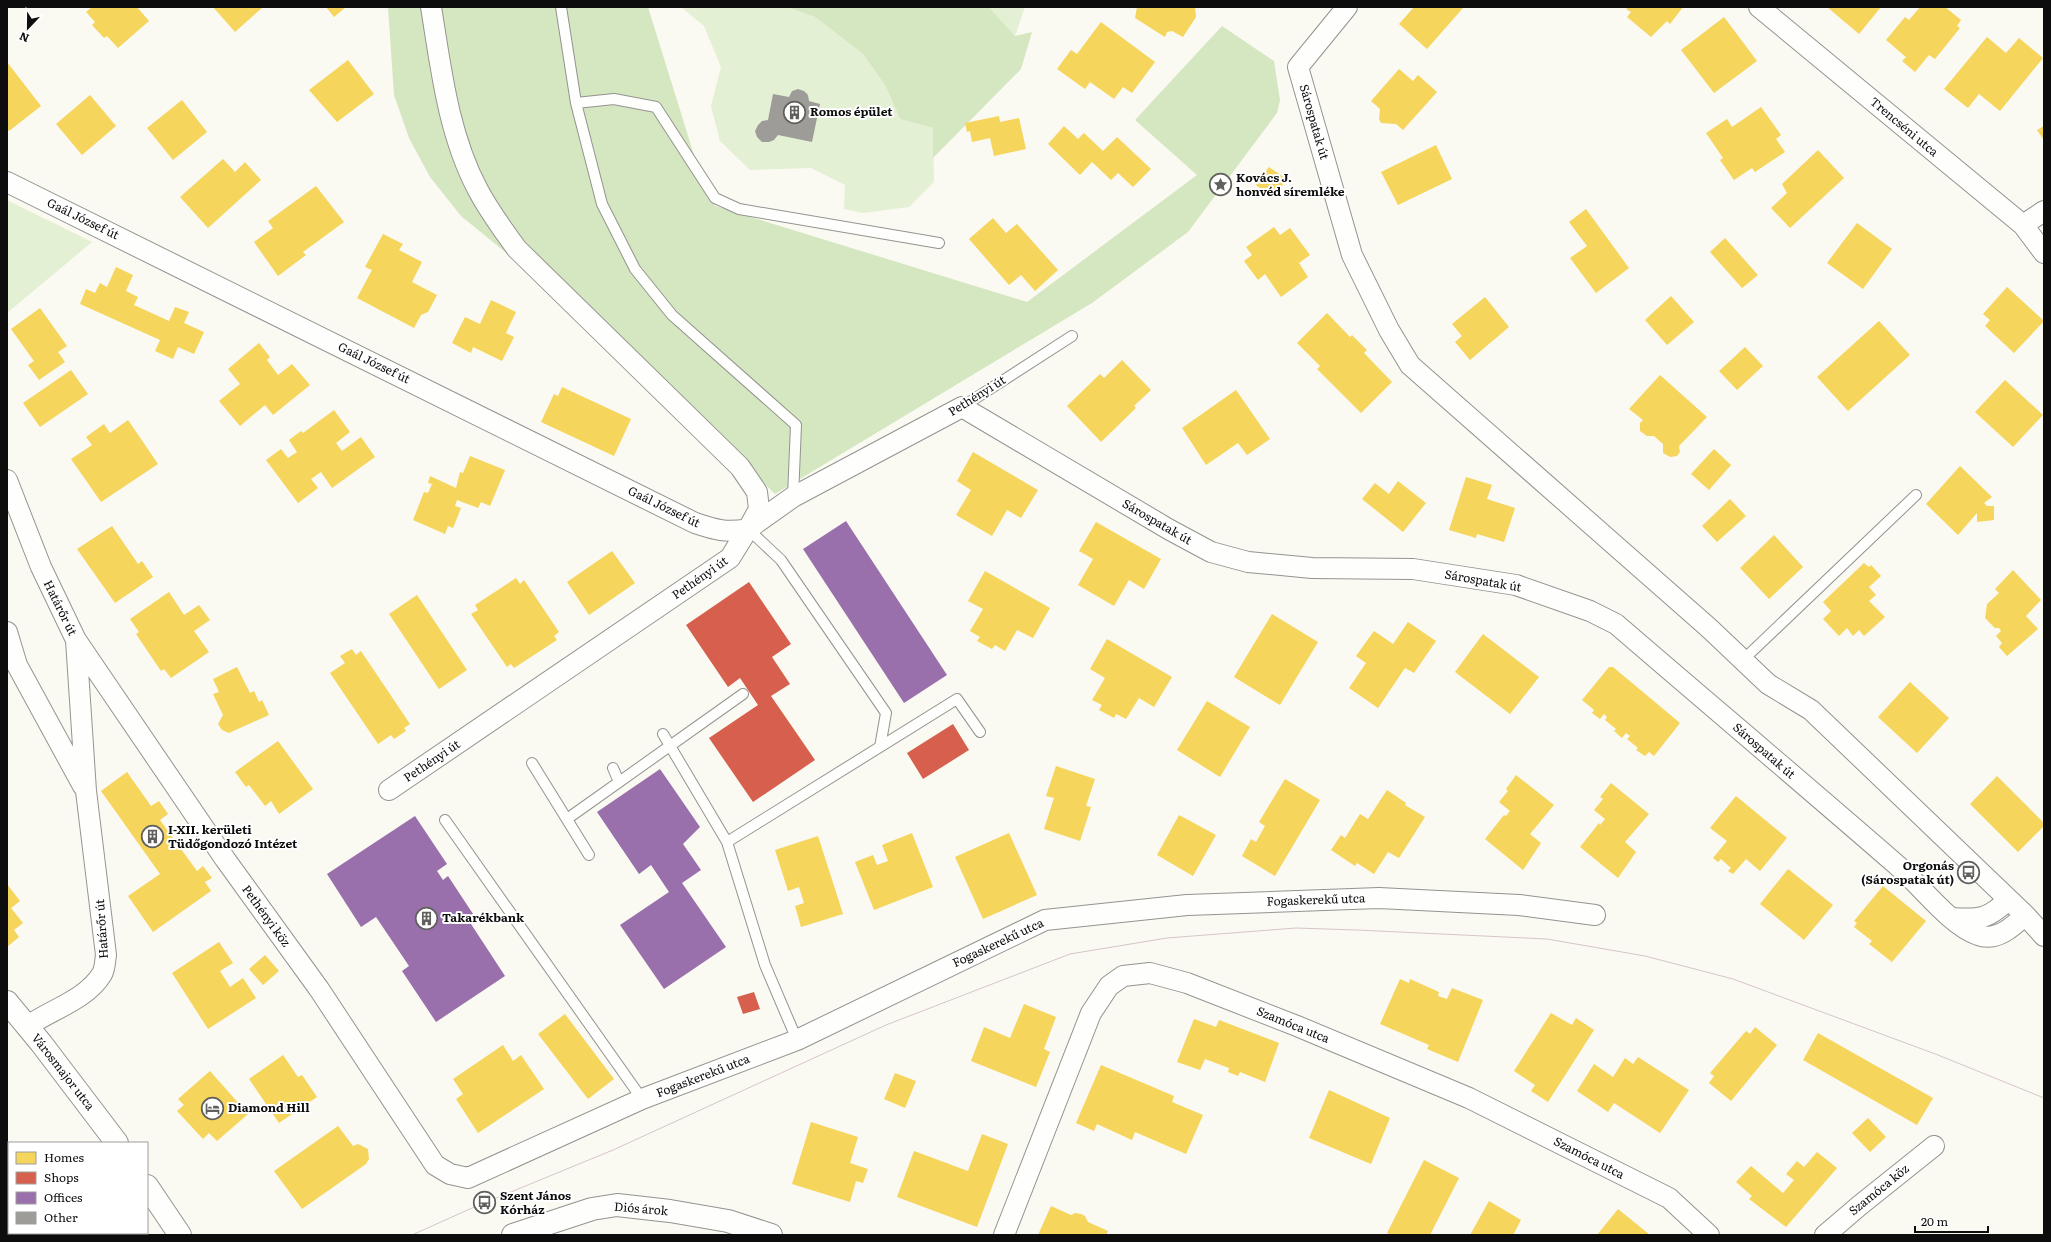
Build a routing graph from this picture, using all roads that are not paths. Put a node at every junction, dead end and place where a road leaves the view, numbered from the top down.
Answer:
1 (431, 7) edge
2 (561, 7) edge
3 (1347, 7) edge
4 (1759, 7) edge
5 (576, 103) junction
6 (7, 182) edge
7 (2044, 211) edge
8 (2023, 225) junction
9 (939, 243) dead end
10 (2044, 253) edge
11 (1072, 336) dead end
12 (962, 407) junction
13 (7, 480) edge
14 (1916, 495) dead end
15 (793, 497) junction
16 (748, 529) junction
17 (7, 632) edge
18 (76, 640) junction
19 (1743, 660) junction
20 (743, 694) dead end
21 (980, 732) dead end
22 (663, 734) dead end
23 (670, 746) junction
24 (880, 747) junction
25 (532, 763) dead end
26 (613, 768) dead end
27 (619, 782) junction
28 (389, 790) dead end
29 (86, 791) junction
30 (567, 819) junction
31 (446, 820) dead end
32 (727, 842) junction
33 (589, 855) dead end
34 (2008, 900) junction
35 (1595, 914) dead end
36 (2025, 915) junction
37 (1952, 918) junction
38 (2044, 936) edge
39 (7, 1002) edge
40 (28, 1026) junction
41 (797, 1040) junction
42 (642, 1099) junction
43 (116, 1142) edge
44 (1934, 1146) dead end
45 (468, 1178) joint
46 (148, 1187) edge
47 (180, 1235) edge
48 (513, 1235) edge
49 (771, 1235) edge
50 (1004, 1235) edge
51 (1708, 1235) edge
52 (1825, 1235) edge

1 - 16 street
2 - 5 lane
3 - 19 street, Sárospatak út
4 - 8 street, Trencséni utca
5 - 9 lane
5 - 15 lane
6 - 16 street, Gaál József út
7 - 8 street
8 - 10 street, Trencséni utca
11 - 12 lane, Pethényi út
12 - 15 street, Pethényi út
12 - 37 street, Sárospatak út
13 - 18 street, Határőr út
14 - 19 lane
15 - 16 street, Pethényi út
16 - 24 lane
16 - 28 street, Pethényi út
17 - 29 street, Határőr út
18 - 29 street, Határőr út
18 - 45 street, Pethényi köz
19 - 34 street, Sárospatak út
20 - 23 lane
21 - 24 lane
22 - 23 lane
23 - 27 lane
23 - 32 lane
24 - 32 lane
25 - 30 lane
26 - 27 lane
27 - 30 lane
29 - 40 street, Határőr út
30 - 33 lane
31 - 42 lane
32 - 41 lane
34 - 36 street, Sárospatak út
34 - 37 street
35 - 41 street, Fogaskerekű utca
36 - 37 street, Sárospatak út
36 - 38 street, Sárospatak út
39 - 40 street, Városmajor utca
40 - 43 street, Városmajor utca
41 - 42 street, Fogaskerekű utca
42 - 45 street, Fogaskerekű utca
44 - 52 street, Szamóca köz
46 - 47 street
48 - 49 street, Diós árok
50 - 51 street, Szamóca utca

